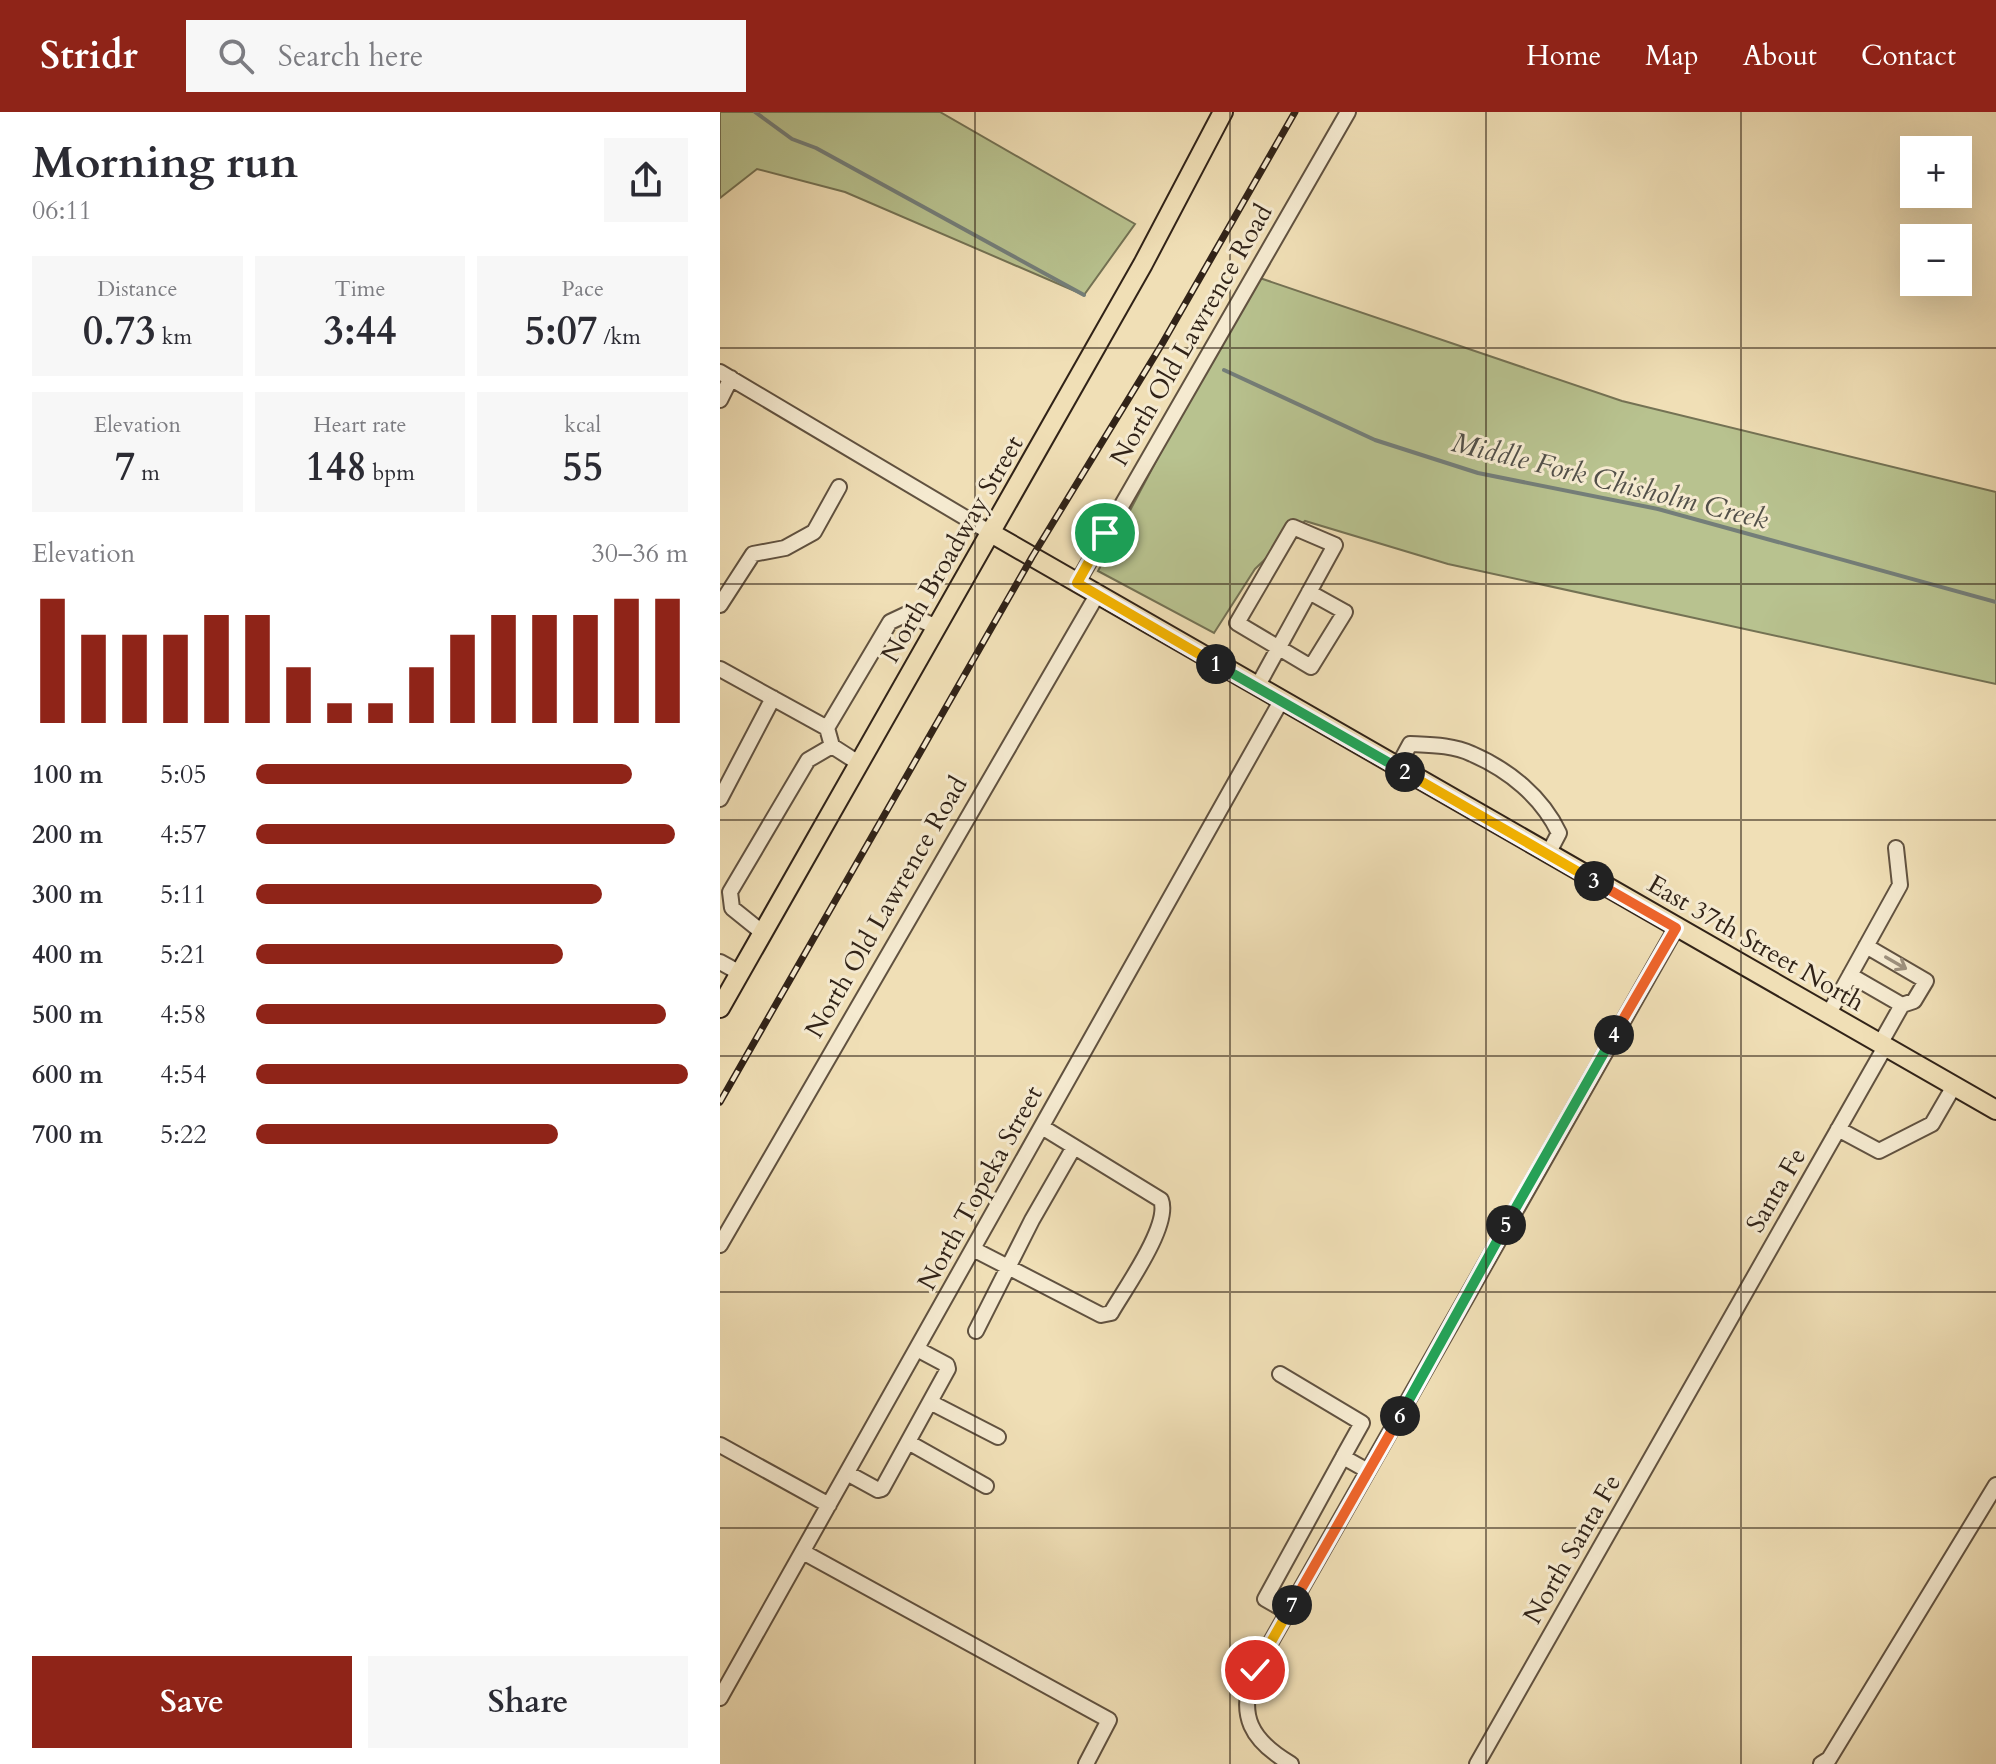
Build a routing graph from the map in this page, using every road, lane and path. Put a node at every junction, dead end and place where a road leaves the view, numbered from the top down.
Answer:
1 (1223, 112) edge
2 (1348, 112) edge
3 (725, 375) edge
4 (720, 400) edge
5 (839, 487) dead end
6 (991, 533) junction
7 (1077, 583) junction
8 (1309, 592) junction
9 (1097, 595) junction
10 (720, 605) edge
11 (937, 627) junction
12 (1278, 648) junction
13 (720, 669) edge
14 (1257, 687) junction
15 (773, 698) junction
16 (1281, 701) junction
17 (827, 728) junction
18 (832, 746) junction
19 (860, 764) junction
20 (1397, 768) junction
21 (720, 799) edge
22 (1896, 848) dead end
23 (1548, 854) junction
24 (1676, 928) junction
25 (763, 933) junction
26 (1866, 946) junction
27 (720, 962) edge
28 (740, 973) junction
29 (1850, 975) junction
30 (1902, 1005) junction
31 (720, 1008) edge
32 (1828, 1015) junction
33 (1882, 1045) junction
34 (1954, 1086) junction
35 (1996, 1110) edge
36 (1042, 1127) junction
37 (1838, 1129) junction
38 (1074, 1147) junction
39 (720, 1245) edge
40 (973, 1249) junction
41 (1009, 1269) junction
42 (976, 1331) dead end
43 (917, 1349) junction
44 (1709, 1357) joint
45 (1280, 1374) dead end
46 (930, 1402) junction
47 (998, 1437) dead end
48 (908, 1442) junction
49 (720, 1445) edge
50 (1343, 1457) junction
51 (1368, 1471) junction
52 (847, 1473) junction
53 (1996, 1485) edge
54 (986, 1486) dead end
55 (829, 1505) junction
56 (803, 1552) junction
57 (1288, 1612) junction
58 (720, 1698) edge
59 (1086, 1764) edge
60 (1291, 1764) edge
61 (1477, 1764) edge
62 (1821, 1764) edge

1 - 6 main road, North Broadway Street
2 - 7 street, North Old Lawrence Road
3 - 4 street
3 - 6 street
5 - 10 street
6 - 7 main road, East 37th Street North
6 - 11 main road, North Broadway Street
7 - 9 main road, East 37th Street North
8 - 12 street
8 - 12 street
8 - 12 street
9 - 14 main road, East 37th Street North
9 - 39 street, North Old Lawrence Road
11 - 17 street
11 - 19 main road, North Broadway Street
12 - 14 street
13 - 15 street
14 - 16 main road, East 37th Street North
15 - 17 street
15 - 21 street
16 - 20 main road, East 37th Street North
16 - 36 street, North Topeka Street
17 - 18 street
18 - 19 street
18 - 25 street
19 - 25 main road, North Broadway Street
20 - 23 main road, East 37th Street North
20 - 23 street
22 - 26 street
23 - 24 main road, East 37th Street North
24 - 32 main road, East 37th Street North
24 - 51 street
25 - 28 main road, North Broadway Street
26 - 29 street
26 -> 30 street, Santa Fe
27 - 28 street
28 - 31 main road, North Broadway Street
29 - 30 street
29 - 32 street
30 - 33 street, Santa Fe
32 - 33 main road, East 37th Street North
33 - 34 main road, East 37th Street North
33 - 37 street, Santa Fe
34 - 35 main road, East 37th Street North
34 - 37 street
36 - 38 street
36 - 40 street, North Topeka Street
37 - 44 street, Santa Fe
38 - 41 street
38 - 41 street
40 - 41 street
40 - 43 street, North Topeka Street
41 - 42 street
43 - 46 street
43 - 52 street, North Topeka Street
44 - 61 street, North Santa Fe
45 - 50 street
46 - 47 street
46 - 48 street
48 - 52 street
48 - 54 street
49 - 55 street
50 - 51 street
50 - 57 street
51 - 57 street
52 - 55 street, North Topeka Street
53 - 62 street
55 - 56 street, North Topeka Street
56 - 58 street, North Topeka Street
56 - 59 street
57 - 60 street

